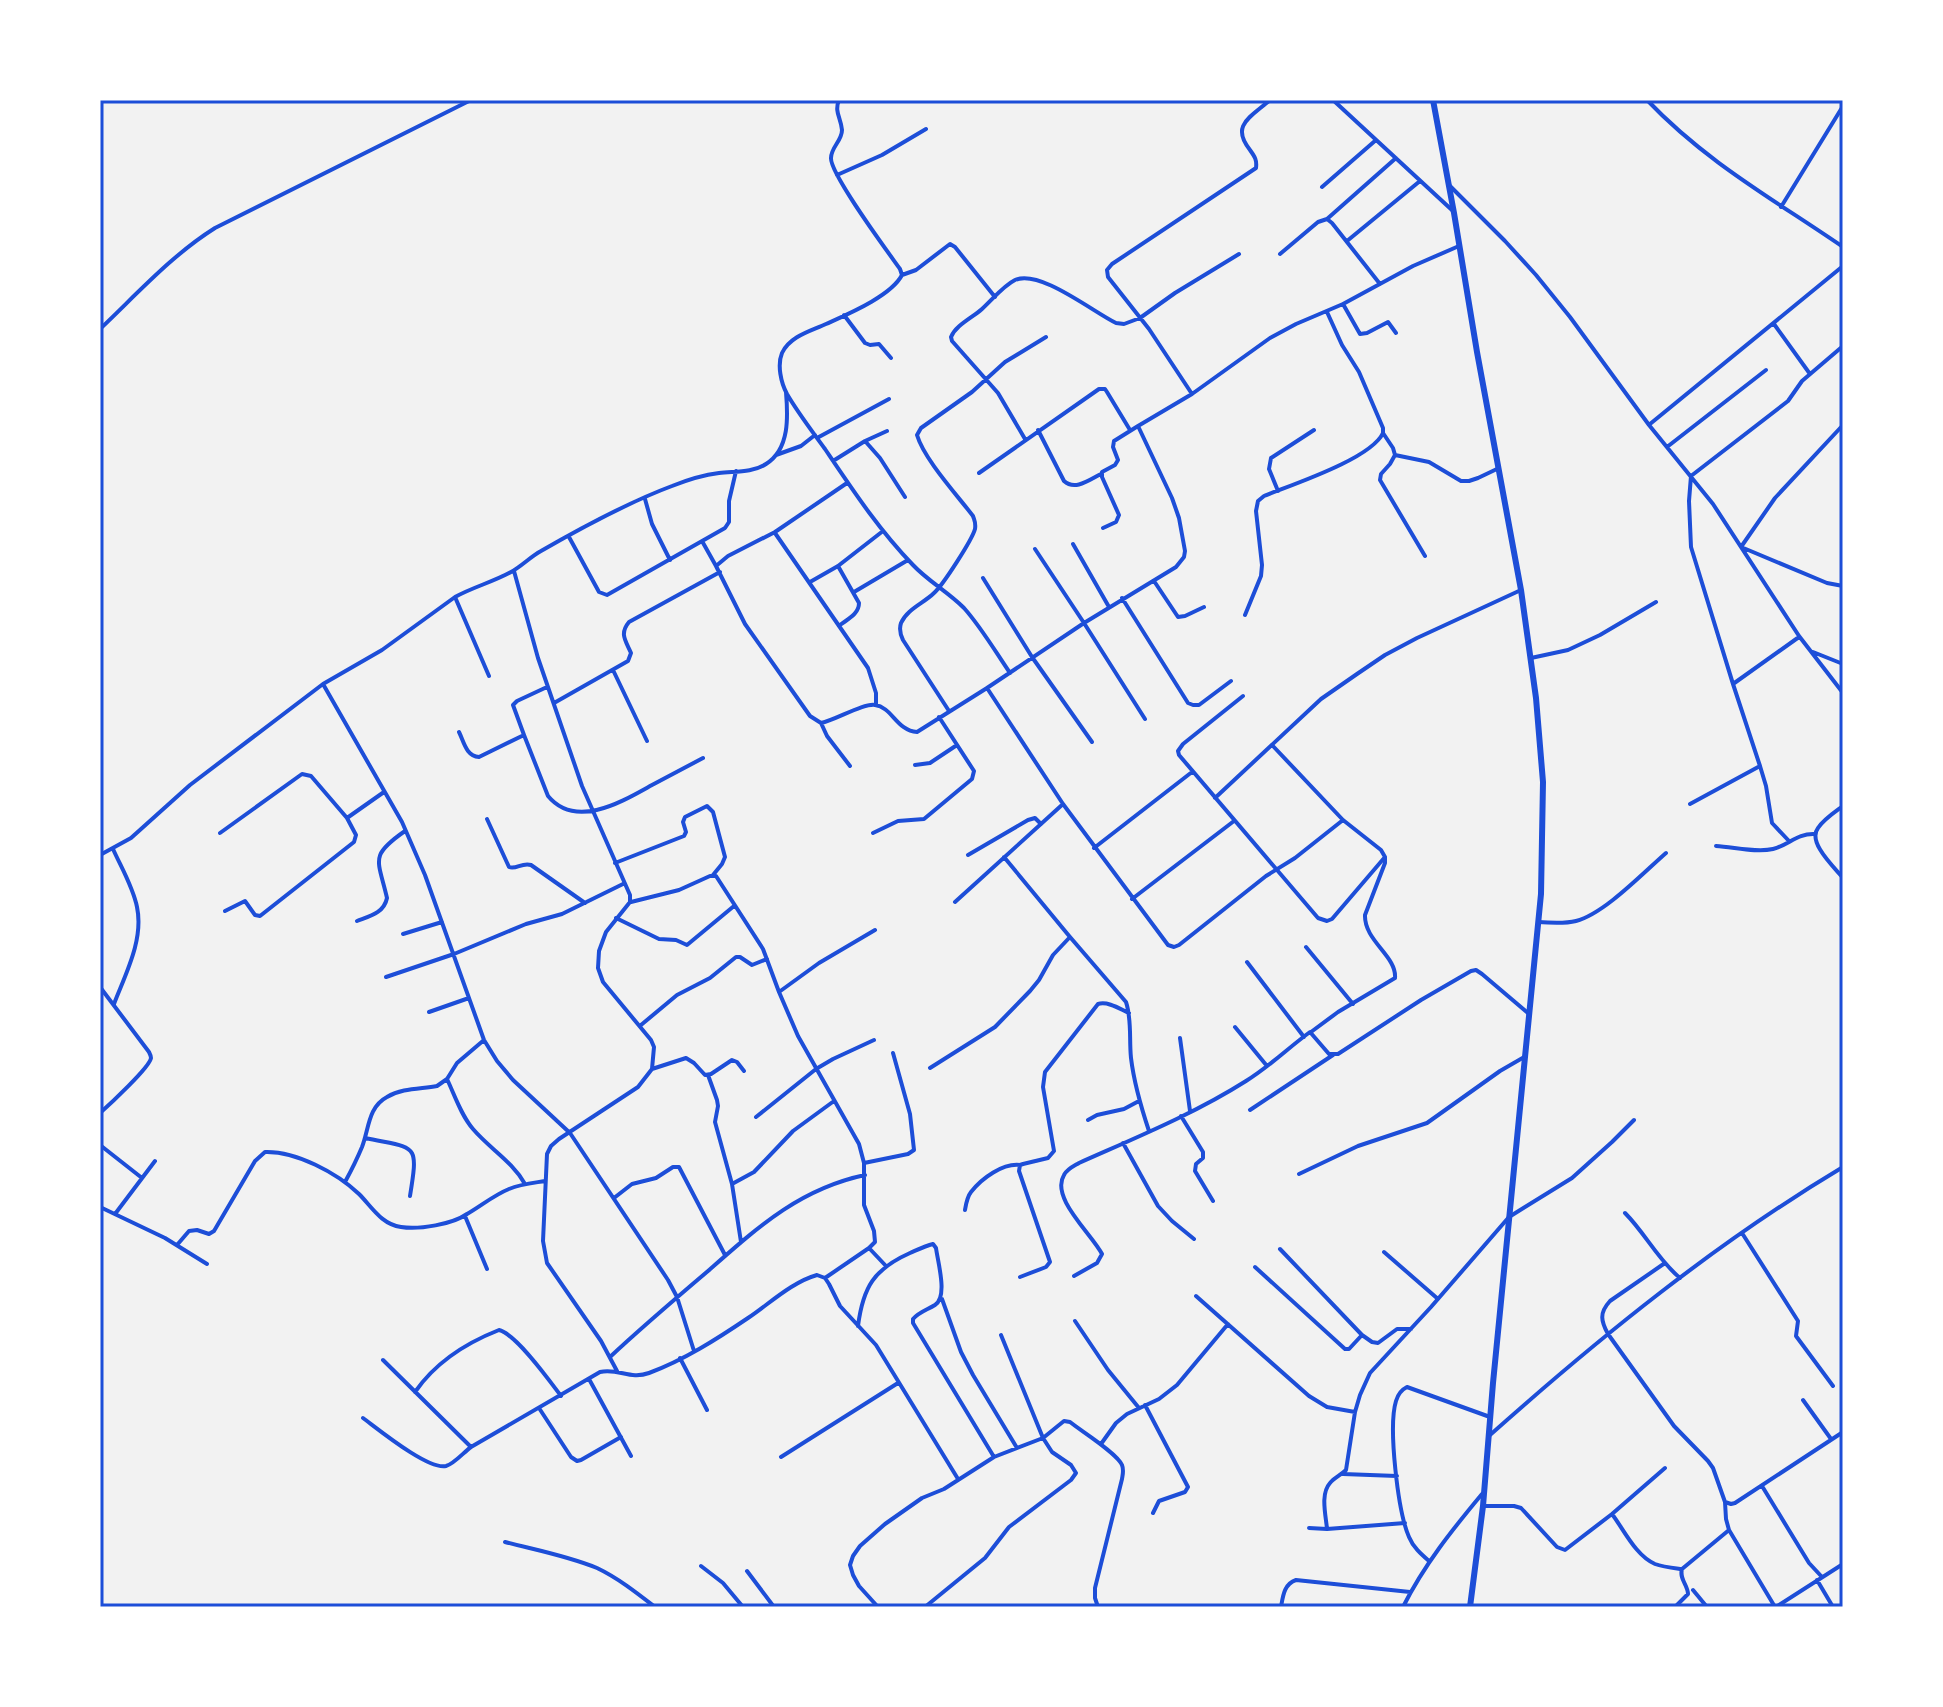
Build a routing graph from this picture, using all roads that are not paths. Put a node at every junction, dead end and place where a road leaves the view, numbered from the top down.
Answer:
1 (471, 100) edge
2 (839, 100) edge
3 (1270, 100) edge
4 (1333, 100) edge
5 (1433, 100) edge
6 (1647, 100) edge
7 (1843, 106) edge
8 (926, 129) dead end
9 (1376, 140) junction
10 (1396, 158) junction
11 (837, 175) junction
12 (1420, 181) junction
13 (1448, 185) junction
14 (1322, 187) dead end
15 (1781, 207) junction
16 (1454, 213) junction
17 (1327, 219) junction
18 (1347, 241) junction
19 (1459, 246) junction
20 (1843, 247) edge
21 (1239, 254) dead end
22 (1280, 254) dead end
23 (1843, 266) edge
24 (902, 275) junction
25 (1380, 284) junction
26 (995, 297) junction
27 (1343, 304) junction
28 (1327, 312) junction
29 (844, 315) junction
30 (1140, 318) junction
31 (1774, 324) junction
32 (100, 329) edge
33 (1396, 333) dead end
34 (1046, 337) dead end
35 (1843, 346) edge
36 (891, 358) dead end
37 (1766, 370) dead end
38 (1810, 374) junction
39 (987, 379) junction
40 (786, 392) junction
41 (1192, 394) junction
42 (889, 399) dead end
43 (1649, 425) junction
44 (1843, 425) edge
45 (1138, 426) junction
46 (1038, 430) junction
47 (1130, 430) junction
48 (1314, 430) dead end
49 (887, 431) dead end
50 (1383, 433) junction
51 (816, 436) junction
52 (1025, 439) junction
53 (865, 441) junction
54 (1667, 447) junction
55 (776, 455) junction
56 (1395, 455) junction
57 (833, 461) junction
58 (1499, 468) junction
59 (736, 471) junction
60 (979, 473) dead end
61 (1101, 474) junction
62 (1691, 476) junction
63 (848, 483) junction
64 (1278, 491) junction
65 (905, 497) dead end
66 (644, 498) junction
67 (1103, 528) dead end
68 (884, 531) junction
69 (775, 532) junction
70 (569, 536) junction
71 (702, 541) junction
72 (1073, 544) dead end
73 (1741, 547) junction
74 (1035, 549) dead end
75 (1425, 556) dead end
76 (670, 560) junction
77 (908, 560) junction
78 (716, 566) junction
79 (838, 566) junction
80 (514, 571) junction
81 (720, 572) junction
82 (983, 578) dead end
83 (1154, 581) junction
84 (810, 582) junction
85 (1843, 586) edge
86 (939, 588) junction
87 (1521, 590) junction
88 (854, 592) junction
89 (455, 597) junction
90 (1122, 598) junction
91 (1656, 602) dead end
92 (1109, 607) junction
93 (1204, 607) dead end
94 (1245, 615) dead end
95 (1084, 623) junction
96 (840, 625) junction
97 (1799, 636) junction
98 (1811, 651) junction
99 (1032, 657) junction
100 (1531, 658) junction
101 (1843, 664) edge
102 (613, 670) junction
103 (1010, 673) junction
104 (489, 676) dead end
105 (1231, 681) dead end
106 (323, 684) junction
107 (1733, 684) junction
108 (547, 687) junction
109 (987, 688) junction
110 (1843, 693) edge
111 (1243, 696) dead end
112 (554, 703) junction
113 (876, 705) junction
114 (949, 711) junction
115 (939, 717) junction
116 (1145, 719) dead end
117 (821, 723) junction
118 (459, 732) dead end
119 (524, 735) junction
120 (647, 741) dead end
121 (1092, 742) dead end
122 (957, 745) junction
123 (1272, 745) junction
124 (703, 758) dead end
125 (915, 765) dead end
126 (850, 766) dead end
127 (1760, 766) junction
128 (1192, 772) junction
129 (384, 792) junction
130 (1215, 798) junction
131 (1063, 804) junction
132 (1690, 804) dead end
133 (1843, 806) edge
134 (593, 810) junction
135 (347, 818) junction
136 (487, 819) dead end
137 (1343, 820) junction
138 (1234, 821) junction
139 (1041, 824) junction
140 (405, 831) junction
141 (220, 833) dead end
142 (873, 833) dead end
143 (1815, 834) junction
144 (1789, 841) junction
145 (1716, 846) dead end
146 (1094, 848) junction
147 (113, 849) junction
148 (1666, 853) dead end
149 (100, 855) edge
150 (968, 855) dead end
151 (1004, 857) junction
152 (1385, 857) junction
153 (615, 863) junction
154 (1276, 870) junction
155 (712, 875) junction
156 (1843, 878) edge
157 (623, 884) junction
158 (1132, 899) junction
159 (630, 902) junction
160 (955, 902) dead end
161 (585, 903) junction
162 (735, 906) junction
163 (225, 911) dead end
164 (616, 918) junction
165 (357, 921) dead end
166 (442, 922) junction
167 (1538, 922) junction
168 (875, 930) dead end
169 (403, 934) dead end
170 (1070, 937) junction
171 (1306, 947) dead end
172 (454, 954) junction
173 (767, 959) junction
174 (1247, 962) dead end
175 (386, 977) dead end
176 (100, 987) edge
177 (779, 992) junction
178 (469, 998) junction
179 (114, 1004) junction
180 (1353, 1004) junction
181 (429, 1012) dead end
182 (1129, 1013) junction
183 (1529, 1014) junction
184 (641, 1025) junction
185 (1235, 1027) dead end
186 (1310, 1032) junction
187 (1304, 1037) junction
188 (1180, 1038) dead end
189 (484, 1040) junction
190 (874, 1040) dead end
191 (893, 1053) dead end
192 (1333, 1055) junction
193 (1526, 1056) junction
194 (1267, 1066) junction
195 (930, 1068) dead end
196 (652, 1069) junction
197 (816, 1069) junction
198 (744, 1071) dead end
199 (708, 1075) junction
200 (447, 1079) junction
201 (834, 1101) junction
202 (1139, 1101) junction
203 (1250, 1110) dead end
204 (1190, 1111) junction
205 (100, 1113) edge
206 (1181, 1116) junction
207 (756, 1117) dead end
208 (1088, 1120) dead end
209 (1634, 1120) dead end
210 (1149, 1132) junction
211 (570, 1133) junction
212 (365, 1138) junction
213 (1123, 1143) junction
214 (100, 1145) edge
215 (155, 1161) dead end
216 (864, 1163) junction
217 (1020, 1165) junction
218 (1843, 1167) edge
219 (1299, 1174) dead end
220 (865, 1175) junction
221 (142, 1178) junction
222 (545, 1181) junction
223 (345, 1182) junction
224 (525, 1184) junction
225 (732, 1184) junction
226 (410, 1196) dead end
227 (614, 1198) junction
228 (1213, 1201) dead end
229 (100, 1207) edge
230 (965, 1210) dead end
231 (1625, 1213) dead end
232 (114, 1215) junction
233 (465, 1216) junction
234 (1509, 1217) junction
235 (1742, 1233) junction
236 (1194, 1239) dead end
237 (741, 1242) junction
238 (177, 1245) junction
239 (869, 1248) junction
240 (1280, 1249) dead end
241 (1384, 1252) dead end
242 (725, 1256) junction
243 (1665, 1263) junction
244 (207, 1264) dead end
245 (886, 1266) junction
246 (1255, 1267) dead end
247 (487, 1269) dead end
248 (1074, 1276) dead end
249 (1020, 1277) dead end
250 (825, 1278) junction
251 (1681, 1279) junction
252 (1196, 1296) dead end
253 (677, 1297) junction
254 (942, 1299) junction
255 (1438, 1299) junction
256 (1075, 1321) dead end
257 (1228, 1324) junction
258 (858, 1326) junction
259 (1411, 1329) junction
260 (1608, 1334) junction
261 (1001, 1335) dead end
262 (1362, 1335) junction
263 (694, 1351) junction
264 (610, 1357) junction
265 (680, 1358) junction
266 (383, 1360) dead end
267 (617, 1371) junction
268 (589, 1379) junction
269 (898, 1383) junction
270 (1833, 1386) dead end
271 (415, 1392) junction
272 (561, 1396) junction
273 (1803, 1400) dead end
274 (1145, 1405) junction
275 (539, 1408) junction
276 (1139, 1408) junction
277 (707, 1410) dead end
278 (1355, 1412) junction
279 (1490, 1417) junction
280 (363, 1418) dead end
281 (1843, 1432) edge
282 (621, 1437) junction
283 (1488, 1437) junction
284 (1043, 1438) junction
285 (1831, 1439) junction
286 (1101, 1445) junction
287 (471, 1447) junction
288 (1017, 1448) junction
289 (631, 1456) dead end
290 (781, 1457) dead end
291 (994, 1457) junction
292 (1665, 1468) dead end
293 (1342, 1474) junction
294 (1397, 1476) junction
295 (958, 1479) junction
296 (1762, 1486) junction
297 (1484, 1492) junction
298 (1725, 1502) junction
299 (1483, 1506) junction
300 (1153, 1513) dead end
301 (1612, 1514) junction
302 (1405, 1523) junction
303 (1309, 1528) dead end
304 (1327, 1529) junction
305 (1729, 1530) junction
306 (505, 1542) dead end
307 (1429, 1561) junction
308 (1843, 1564) edge
309 (701, 1566) dead end
310 (1682, 1569) junction
311 (747, 1571) dead end
312 (1819, 1578) junction
313 (1693, 1590) dead end
314 (1410, 1592) junction
315 (655, 1607) edge
316 (743, 1607) edge
317 (774, 1607) edge
318 (878, 1607) edge
319 (925, 1607) edge
320 (1098, 1607) edge
321 (1281, 1607) edge
322 (1403, 1607) edge
323 (1470, 1607) edge
324 (1675, 1607) edge
325 (1707, 1607) edge
326 (1775, 1607) edge
327 (1833, 1607) edge

1 - 32 street
2 - 11 street
3 - 30 street
4 - 9 street
5 - 13 main road
6 - 15 street
7 - 15 street
8 - 11 street
9 - 10 street
9 - 14 street
10 - 12 street
10 - 17 street
11 - 24 street
12 - 16 street
12 - 18 street
13 - 16 main road
13 - 43 street
15 - 20 street
16 - 19 main road
17 - 18 street
17 - 22 street
18 - 25 street
19 - 25 street
19 - 58 main road
21 - 30 street
23 - 31 street
24 - 26 street
24 - 29 street
25 - 27 street
26 - 30 street
26 - 39 street
27 - 28 street
27 - 33 street
28 - 41 street
28 - 50 street
29 - 36 street
29 - 40 street
30 - 41 street
31 - 38 street
31 - 43 street
34 - 39 street
35 - 38 street
37 - 54 street
38 - 62 street
39 - 52 street
39 - 86 street
40 - 51 street
40 - 55 street
41 - 45 street
42 - 51 street
43 - 54 street
44 - 73 street
45 - 47 street
45 - 83 street
46 - 47 street
46 - 52 street
46 - 61 street
47 - 61 street
48 - 64 street
49 - 53 street
50 - 56 street
50 - 64 street
51 - 55 street
51 - 57 street
52 - 60 street
53 - 57 street
53 - 65 street
54 - 62 street
55 - 59 street
56 - 58 street
56 - 75 street
57 - 63 street
58 - 87 main road
59 - 66 street
59 - 71 street
61 - 67 street
62 - 73 street
62 - 107 street
63 - 68 street
63 - 69 street
64 - 94 street
66 - 70 street
66 - 76 street
68 - 77 street
68 - 79 street
69 - 78 street
69 - 84 street
70 - 76 street
70 - 80 street
71 - 76 street
71 - 78 street
72 - 92 street
73 - 85 street
73 - 97 street
74 - 95 street
77 - 86 street
77 - 88 street
78 - 81 street
79 - 84 street
79 - 88 street
80 - 89 street
80 - 108 street
81 - 102 street
81 - 117 street
82 - 99 street
83 - 90 street
83 - 93 street
84 - 96 street
86 - 103 street
86 - 114 street
87 - 100 main road
87 - 123 street
88 - 96 street
89 - 104 street
89 - 106 street
90 - 92 street
90 - 105 street
91 - 100 street
92 - 95 street
95 - 99 street
95 - 116 street
96 - 113 street
97 - 98 street
97 - 107 street
98 - 101 street
98 - 110 street
99 - 103 street
99 - 121 street
100 - 167 main road
102 - 112 street
102 - 120 street
103 - 109 street
106 - 129 street
106 - 147 street
107 - 127 street
108 - 112 street
108 - 119 street
109 - 114 street
109 - 131 street
111 - 128 street
112 - 134 street
113 - 115 street
113 - 117 street
114 - 115 street
115 - 122 street
117 - 126 street
118 - 119 street
119 - 134 street
122 - 125 street
122 - 142 street
123 - 130 street
123 - 137 street
124 - 134 street
127 - 132 street
127 - 144 street
128 - 130 street
128 - 146 street
129 - 135 street
129 - 140 street
130 - 138 street
131 - 139 street
131 - 146 street
133 - 143 street
134 - 153 street
135 - 141 street
135 - 163 street
136 - 161 street
137 - 152 street
137 - 154 street
138 - 154 street
138 - 158 street
139 - 150 street
139 - 151 street
140 - 165 street
140 - 166 street
143 - 144 street
143 - 156 street
144 - 145 street
146 - 158 street
147 - 149 street
147 - 179 street
148 - 167 street
151 - 160 street
151 - 170 street
152 - 154 street
152 - 180 street
153 - 155 street
153 - 157 street
154 - 158 street
155 - 159 street
155 - 162 street
157 - 159 street
157 - 161 street
159 - 164 street
161 - 172 street
162 - 164 street
162 - 173 street
164 - 184 street
166 - 169 street
166 - 172 street
167 - 183 main road
168 - 177 street
170 - 182 street
170 - 195 street
171 - 180 street
172 - 175 street
172 - 178 street
173 - 177 street
173 - 184 street
174 - 187 street
176 - 179 street
177 - 197 street
178 - 181 street
178 - 189 street
179 - 205 street
180 - 186 street
182 - 202 street
182 - 217 street
183 - 192 street
183 - 193 main road
184 - 196 street
185 - 194 street
186 - 187 street
186 - 192 street
187 - 194 street
188 - 204 street
189 - 200 street
189 - 211 street
190 - 197 street
191 - 216 street
192 - 203 street
193 - 219 street
193 - 234 main road
194 - 204 street
196 - 199 street
196 - 211 street
197 - 201 street
197 - 207 street
198 - 199 street
199 - 225 street
200 - 212 street
200 - 224 street
201 - 216 street
201 - 225 street
202 - 208 street
202 - 210 street
204 - 206 street
206 - 210 street
206 - 228 street
209 - 234 street
210 - 213 street
211 - 222 street
211 - 227 street
212 - 223 street
212 - 226 street
213 - 236 street
213 - 248 street
214 - 221 street
215 - 221 street
216 - 220 street
217 - 230 street
217 - 249 street
218 - 235 street
220 - 237 street
220 - 239 street
221 - 232 street
222 - 224 street
222 - 264 street
223 - 233 street
223 - 238 street
224 - 233 street
225 - 237 street
227 - 242 street
227 - 253 street
229 - 232 street
231 - 243 street
232 - 238 street
233 - 247 street
234 - 255 street
234 - 279 main road
235 - 251 street
235 - 270 street
237 - 242 street
238 - 244 street
239 - 245 street
239 - 250 street
240 - 262 street
241 - 255 street
242 - 253 street
243 - 251 street
243 - 260 street
245 - 254 street
245 - 258 street
246 - 262 street
250 - 258 street
250 - 263 street
251 - 260 street
252 - 257 street
253 - 263 street
253 - 264 street
254 - 288 street
254 - 291 street
255 - 259 street
256 - 276 street
257 - 274 street
257 - 278 street
258 - 269 street
259 - 262 street
259 - 278 street
260 - 283 street
260 - 298 street
261 - 284 street
263 - 265 street
264 - 267 street
265 - 267 street
265 - 277 street
266 - 271 street
267 - 268 street
268 - 272 street
268 - 282 street
269 - 290 street
269 - 295 street
271 - 272 street
271 - 287 street
272 - 275 street
273 - 285 street
274 - 276 street
274 - 300 street
275 - 282 street
275 - 287 street
276 - 286 street
278 - 293 street
279 - 283 main road
279 - 294 street
280 - 287 street
281 - 285 street
282 - 289 street
283 - 297 main road
284 - 286 street
284 - 288 street
284 - 319 street
285 - 296 street
286 - 320 street
288 - 291 street
291 - 295 street
292 - 301 street
293 - 294 street
293 - 304 street
294 - 302 street
295 - 318 street
296 - 298 street
296 - 312 street
297 - 299 main road
297 - 307 street
298 - 305 street
299 - 301 street
299 - 323 main road
301 - 310 street
302 - 304 street
302 - 307 street
303 - 304 street
305 - 310 street
305 - 326 street
306 - 315 street
307 - 314 street
308 - 312 street
309 - 316 street
310 - 324 street
311 - 317 street
312 - 326 street
312 - 327 street
313 - 325 street
314 - 321 street
314 - 322 street

